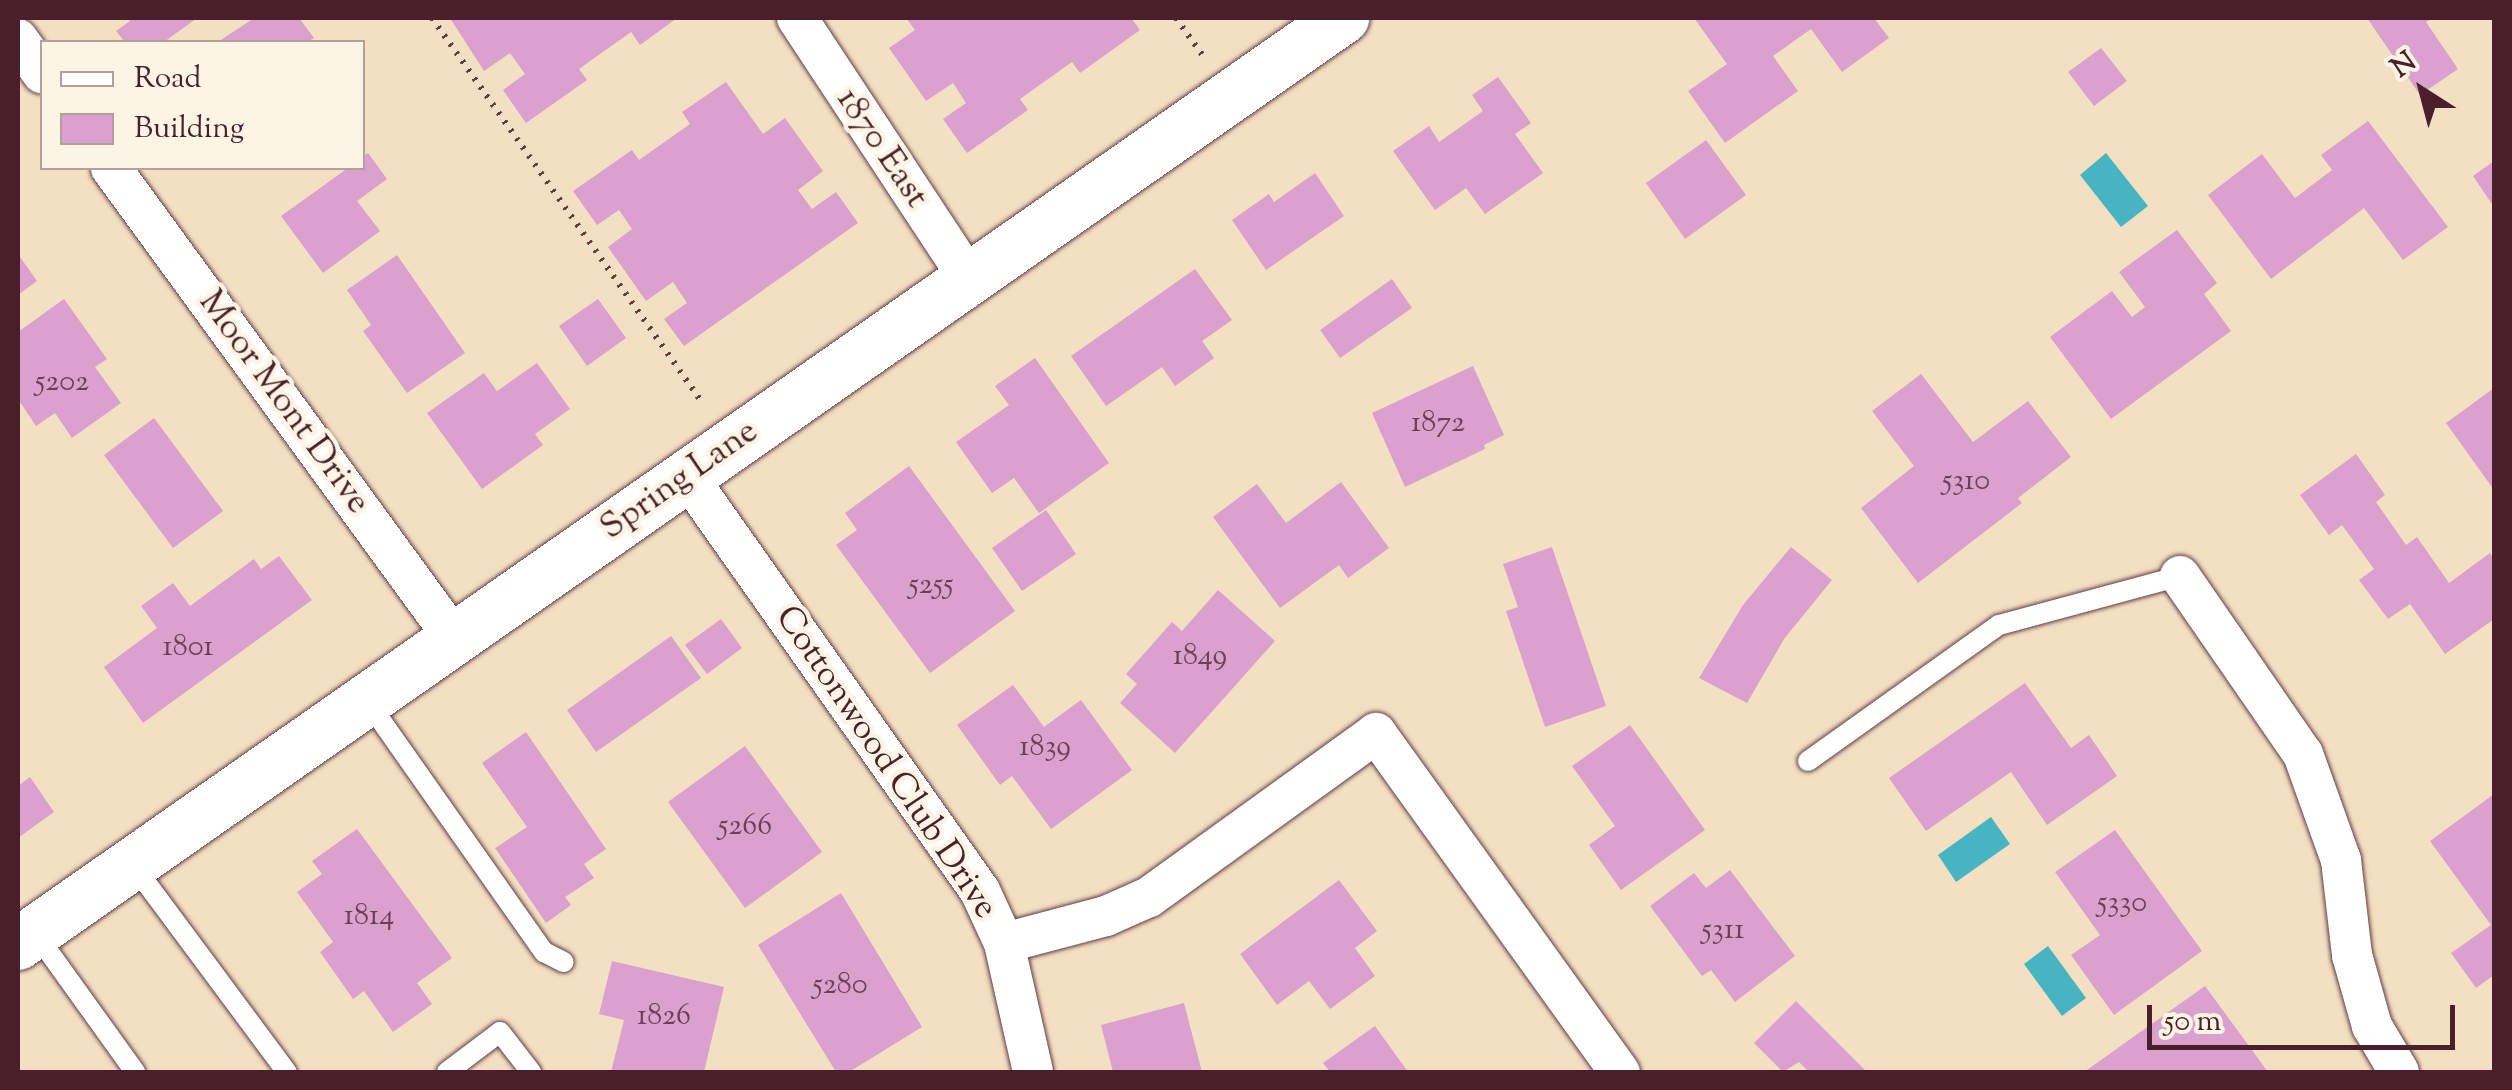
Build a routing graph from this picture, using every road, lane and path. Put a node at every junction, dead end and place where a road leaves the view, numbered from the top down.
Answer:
1 (432, 18) edge
2 (797, 18) edge
3 (1176, 18) edge
4 (1342, 18) edge
5 (18, 39) edge
6 (1203, 56) dead end
7 (40, 71) edge
8 (112, 170) edge
9 (969, 279) junction
10 (703, 404) dead end
11 (687, 476) junction
12 (2180, 576) joint
13 (454, 638) junction
14 (366, 700) junction
15 (1808, 761) dead end
16 (132, 864) junction
17 (26, 938) edge
18 (1004, 942) junction
19 (564, 962) dead end
20 (135, 1072) edge
21 (287, 1072) edge
22 (447, 1072) edge
23 (531, 1072) edge
24 (1034, 1072) edge
25 (1620, 1072) edge
26 (2399, 1072) edge

1 - 10 path
2 - 9 street, 1870 East
3 - 6 path
4 - 9 street, Spring Lane
5 - 7 street
8 - 13 street, Moor Mont Drive
9 - 11 street, Spring Lane
11 - 13 street, Spring Lane
11 - 18 street, Cottonwood Club Drive
12 - 15 lane
12 - 26 street
13 - 14 street, Spring Lane
14 - 16 street, Spring Lane
14 - 19 lane
16 - 17 street, Spring Lane
16 - 21 lane
17 - 20 lane
18 - 24 street, Cottonwood Club Drive
18 - 25 street
22 - 23 lane

